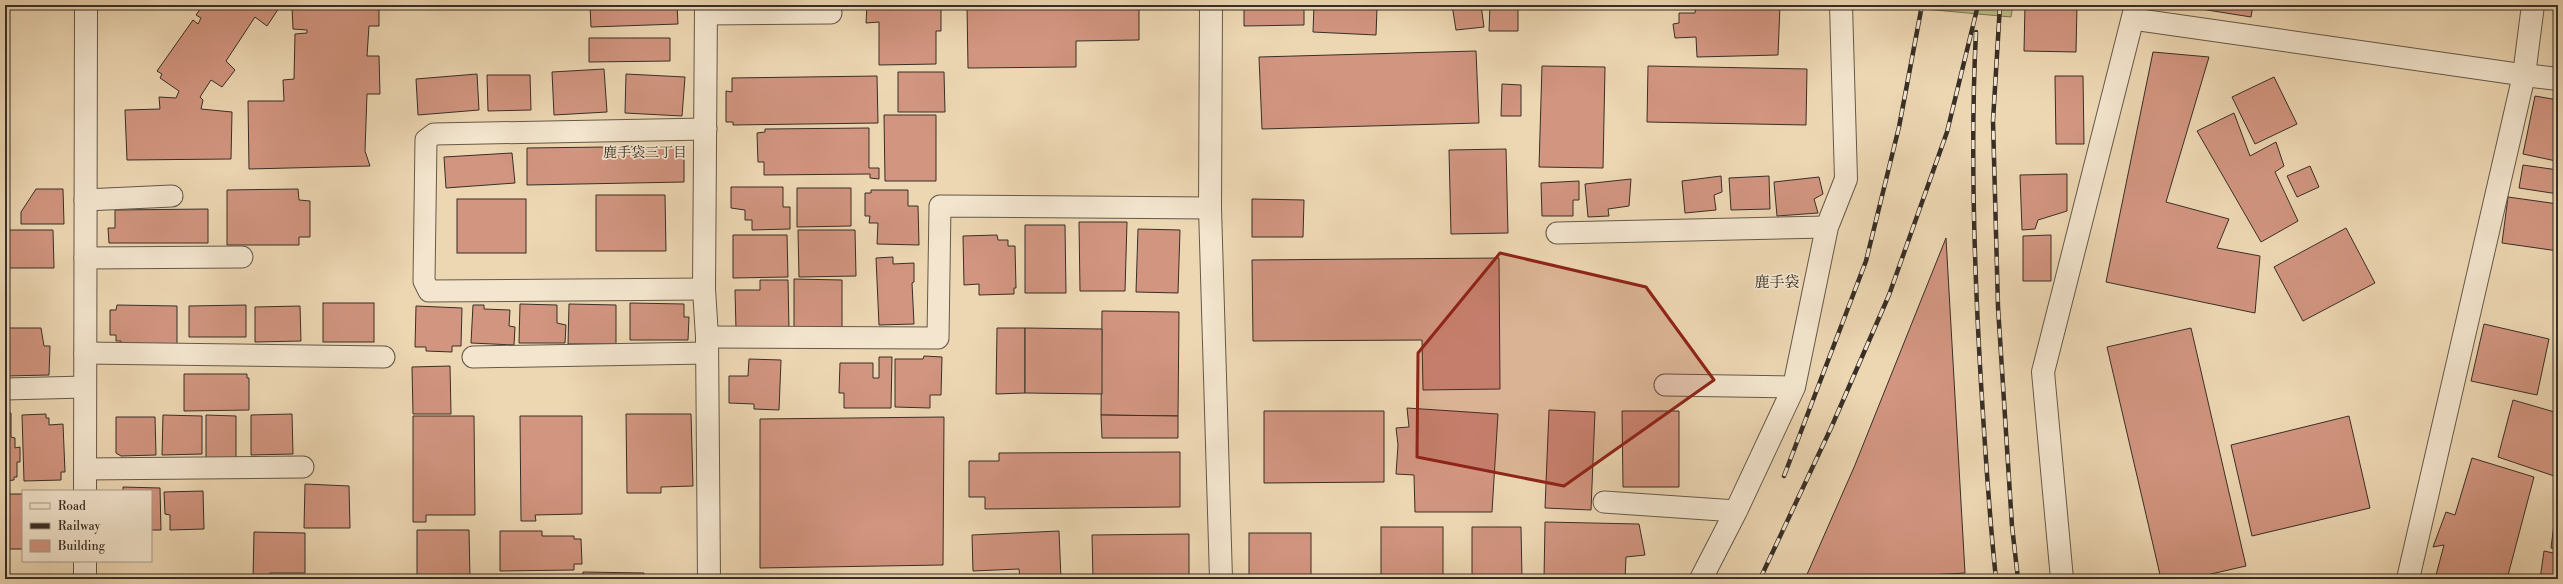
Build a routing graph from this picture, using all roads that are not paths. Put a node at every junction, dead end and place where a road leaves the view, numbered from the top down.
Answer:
1 (86, 5) edge
2 (1211, 5) edge
3 (1841, 5) edge
4 (2533, 5) edge
5 (706, 10) edge
6 (2134, 12) edge
7 (831, 14) dead end
8 (2524, 75) junction
9 (2558, 79) edge
10 (706, 129) junction
11 (172, 196) dead end
12 (85, 200) junction
13 (1210, 208) junction
14 (1827, 227) junction
15 (1558, 233) dead end
16 (242, 257) dead end
17 (85, 258) junction
18 (704, 289) junction
19 (707, 345) junction
20 (85, 353) junction
21 (473, 356) dead end
22 (384, 357) dead end
23 (1665, 385) dead end
24 (85, 387) junction
25 (1794, 387) junction
26 (5, 389) edge
27 (303, 467) dead end
28 (85, 469) junction
29 (85, 490) edge
30 (1604, 502) dead end
31 (1736, 511) junction
32 (85, 562) edge
33 (85, 579) edge
34 (709, 579) edge
35 (1221, 579) edge
36 (1700, 579) edge
37 (2062, 579) edge
38 (2408, 579) edge

1 - 12 street
2 - 13 street
3 - 14 street
4 - 8 street
5 - 7 lane
5 - 10 street
6 - 8 lane
6 - 37 street
8 - 9 street
8 - 38 street
10 - 18 street
10 - 18 lane
11 - 12 lane
12 - 17 street
13 - 19 lane
13 - 35 street
14 - 15 lane
14 - 25 street
16 - 17 lane
17 - 20 street
18 - 19 street
19 - 21 lane
19 - 34 street
20 - 22 lane
20 - 24 street
23 - 25 lane
24 - 26 lane
24 - 28 street
25 - 31 street
27 - 28 lane
28 - 29 street
30 - 31 lane
31 - 36 street
32 - 33 street

